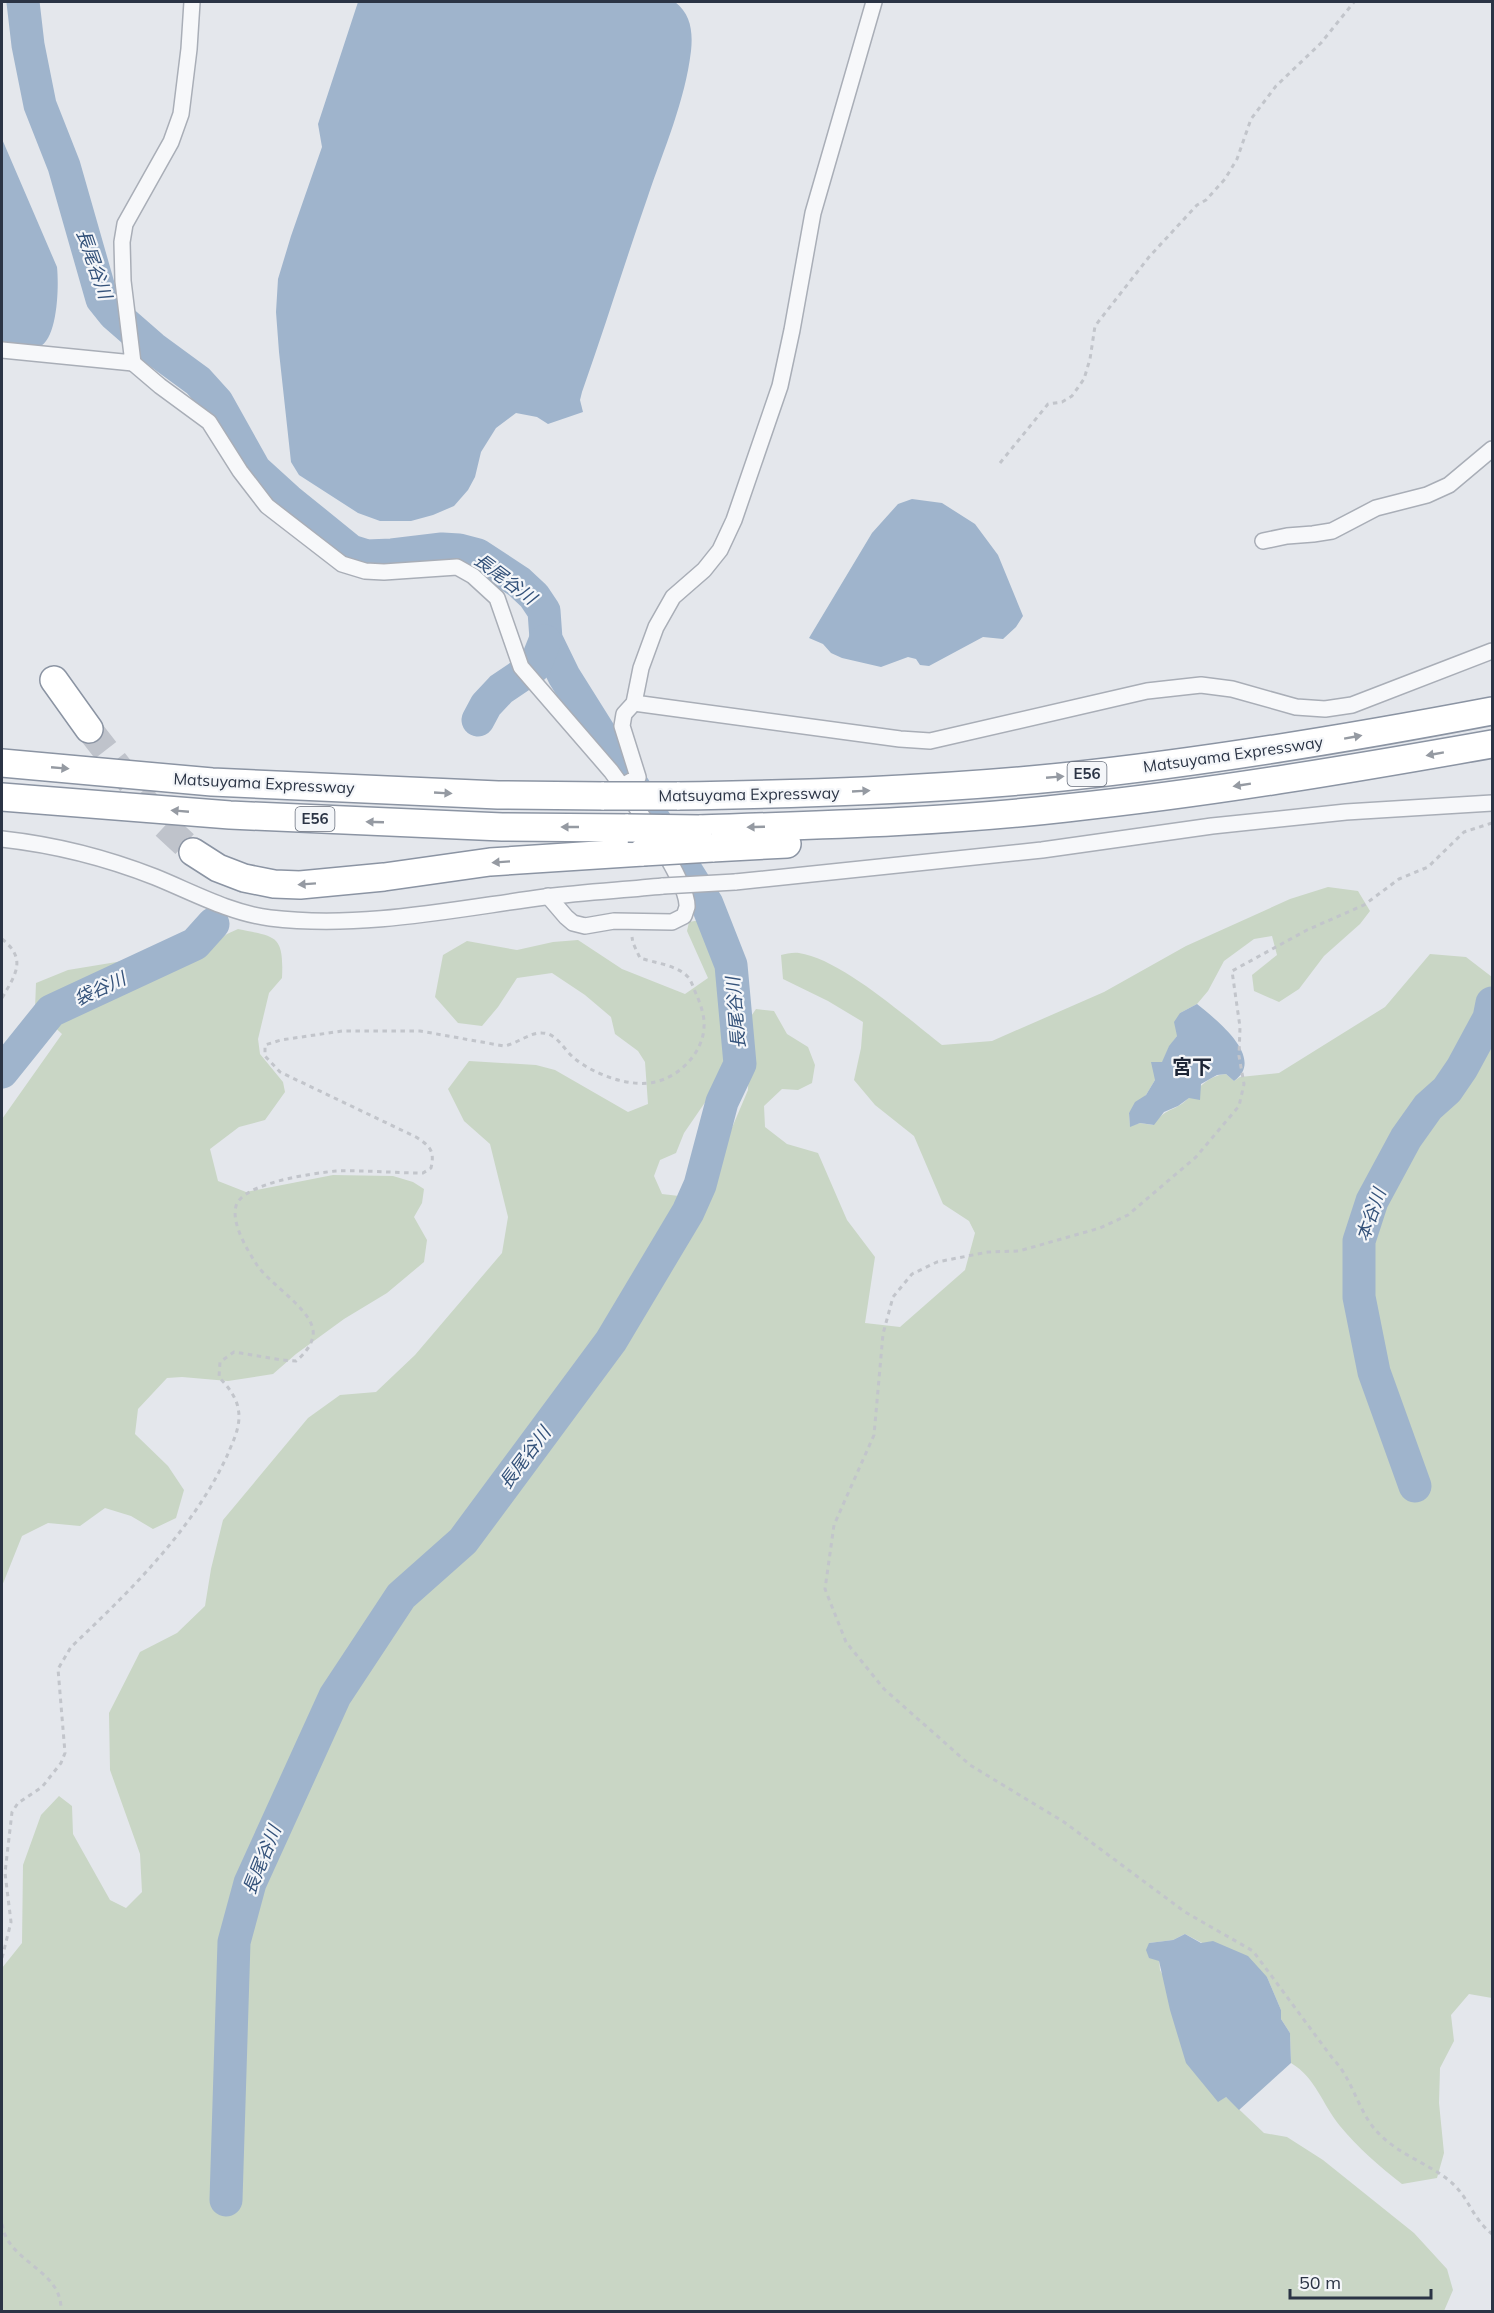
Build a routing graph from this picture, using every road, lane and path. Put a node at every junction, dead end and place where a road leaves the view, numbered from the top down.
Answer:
1 (192, 2) edge
2 (874, 2) edge
3 (1354, 2) edge
4 (2, 350) edge
5 (134, 363) junction
6 (1492, 449) edge
7 (1000, 463) dead end
8 (1263, 541) dead end
9 (1492, 651) edge
10 (54, 680) dead end
11 (634, 703) junction
12 (1492, 711) edge
13 (89, 729) tunnel mouth
14 (1492, 744) edge
15 (2, 763) edge
16 (613, 791) junction
17 (2, 797) edge
18 (1492, 803) edge
19 (1492, 823) edge
20 (705, 838) junction
21 (2, 839) edge
22 (193, 852) tunnel mouth
23 (548, 896) junction
24 (631, 923) junction
25 (2, 939) edge
26 (2, 998) edge
27 (2, 1958) edge
28 (2, 2224) edge
29 (2, 2234) edge
30 (1492, 2234) edge
31 (7, 2238) junction
32 (61, 2312) edge

1 - 5 street
2 - 11 street
3 - 7 path
4 - 5 street
5 - 16 street
6 - 8 street
9 - 11 street
10 - 13 highway
11 - 16 street
16 -> 12 highway, Matsuyama Expressway / E56, bridge
14 -> 20 highway, Matsuyama Expressway
15 -> 16 highway, Matsuyama Expressway / E56
16 - 24 street
20 -> 17 highway, Matsuyama Expressway / E56, bridge
18 - 23 street, bridge
19 - 30 path
20 -> 22 highway, bridge
21 - 23 street
23 - 24 street
24 - 27 path
25 - 26 path
28 - 31 path
29 - 31 path
31 - 32 path

